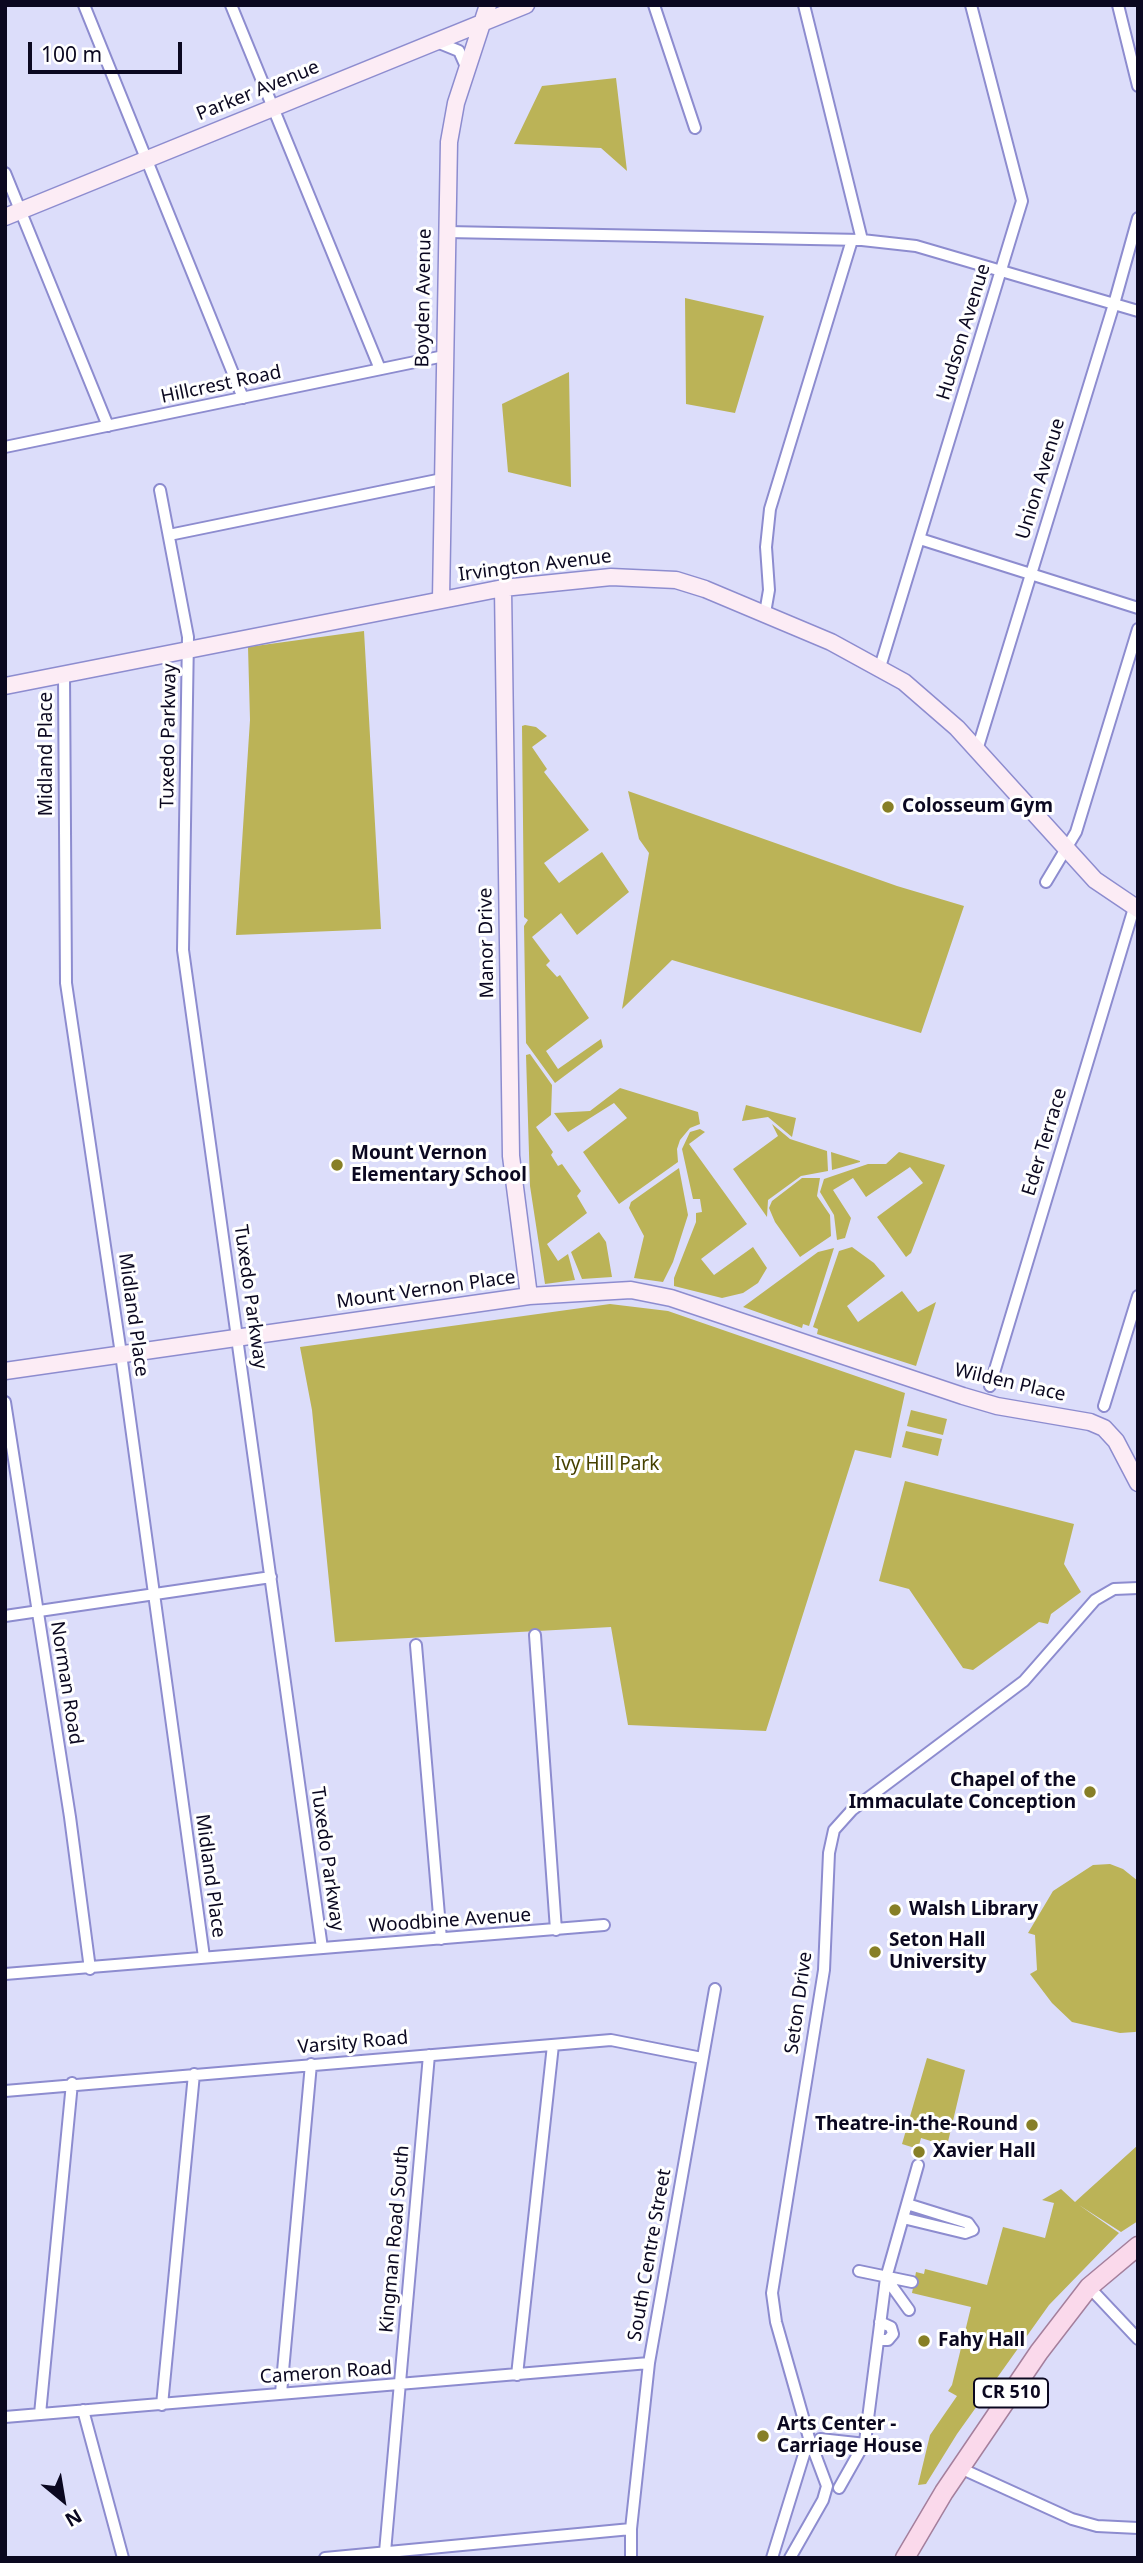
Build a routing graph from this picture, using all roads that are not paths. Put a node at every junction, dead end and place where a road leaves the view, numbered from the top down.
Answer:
1 (84, 5) edge
2 (231, 5) edge
3 (488, 5) edge
4 (527, 5) edge
5 (654, 5) edge
6 (804, 5) edge
7 (971, 5) edge
8 (1118, 5) edge
9 (482, 22) junction
10 (435, 41) junction
11 (467, 69) junction
12 (1138, 86) edge
13 (273, 107) junction
14 (695, 128) dead end
15 (147, 159) junction
16 (5, 173) edge
17 (13, 214) edge
18 (1138, 218) edge
19 (447, 232) junction
20 (857, 240) junction
21 (1001, 269) junction
22 (1115, 304) junction
23 (1138, 311) edge
24 (444, 356) junction
25 (380, 369) junction
26 (243, 398) junction
27 (108, 426) junction
28 (5, 447) edge
29 (442, 479) junction
30 (160, 490) dead end
31 (169, 535) junction
32 (920, 539) junction
33 (1030, 573) junction
34 (503, 588) junction
35 (441, 598) junction
36 (1138, 608) edge
37 (765, 613) junction
38 (1138, 629) edge
39 (188, 649) junction
40 (880, 667) junction
41 (64, 675) junction
42 (5, 687) edge
43 (977, 750) junction
44 (1068, 850) junction
45 (1046, 882) dead end
46 (1136, 909) edge
47 (529, 1296) junction
48 (1138, 1297) edge
49 (238, 1338) junction
50 (121, 1354) junction
51 (845, 1356) joint
52 (5, 1371) edge
53 (990, 1385) dead end
54 (5, 1402) edge
55 (1104, 1406) dead end
56 (1138, 1483) edge
57 (271, 1577) junction
58 (1138, 1588) edge
59 (154, 1594) junction
60 (37, 1611) junction
61 (5, 1616) edge
62 (535, 1635) dead end
63 (416, 1645) dead end
64 (604, 1925) dead end
65 (556, 1930) junction
66 (441, 1939) junction
67 (322, 1948) junction
68 (204, 1957) junction
69 (90, 1969) junction
70 (5, 1974) edge
71 (715, 1989) dead end
72 (553, 2045) junction
73 (429, 2055) junction
74 (702, 2058) junction
75 (311, 2064) junction
76 (194, 2074) junction
77 (72, 2083) junction
78 (5, 2091) edge
79 (919, 2165) dead end
80 (907, 2204) junction
81 (903, 2218) junction
82 (1138, 2246) edge
83 (859, 2271) dead end
84 (886, 2278) junction
85 (912, 2282) dead end
86 (1090, 2287) junction
87 (909, 2310) dead end
88 (1138, 2339) edge
89 (649, 2363) junction
90 (517, 2375) junction
91 (400, 2385) junction
92 (281, 2393) junction
93 (162, 2405) junction
94 (83, 2410) junction
95 (40, 2414) junction
96 (5, 2417) edge
97 (814, 2438) junction
98 (865, 2442) junction
99 (884, 2446) dead end
100 (960, 2468) junction
101 (839, 2488) dead end
102 (1138, 2528) edge
103 (631, 2529) junction
104 (456, 2545) junction
105 (385, 2552) junction
106 (123, 2558) edge
107 (325, 2558) edge
108 (459, 2558) edge
109 (631, 2558) edge
110 (772, 2558) edge
111 (790, 2558) edge
112 (905, 2558) edge

1 - 15 street
2 - 13 street
3 - 9 street, Boyden Avenue
4 - 9 street, Parker Avenue
5 - 14 street
6 - 20 street
7 - 21 street, Hudson Avenue
8 - 12 street
9 - 10 street, Parker Avenue
9 - 11 street, Boyden Avenue
10 - 11 street
10 - 13 street, Parker Avenue
11 - 19 street, Boyden Avenue
13 - 15 street, Parker Avenue
13 - 25 street
15 - 17 street, Parker Avenue
15 - 26 street
16 - 17 street
17 - 27 street
18 - 22 street, Union Avenue
19 - 20 street
19 - 24 street, Boyden Avenue
20 - 21 street
20 - 37 street
21 - 22 street
21 - 32 street, Hudson Avenue
22 - 23 street
22 - 33 street, Union Avenue
24 - 25 street, Hillcrest Road
24 - 29 street, Boyden Avenue
25 - 26 street, Hillcrest Road
26 - 27 street, Hillcrest Road
27 - 28 street, Hillcrest Road
29 - 31 street
29 - 35 street, Boyden Avenue
30 - 31 street, Tuxedo Parkway
31 - 39 street, Tuxedo Parkway
32 - 33 street
32 - 40 street, Hudson Avenue
33 - 36 street
33 - 43 street, Union Avenue
34 - 35 street, Irvington Avenue
34 - 37 street, Irvington Avenue
34 - 47 street, Manor Drive
35 - 39 street, Irvington Avenue
37 - 40 street, Irvington Avenue
38 - 44 street
39 - 41 street, Irvington Avenue
39 - 49 street, Tuxedo Parkway
40 - 43 street, Irvington Avenue
41 - 42 street, Irvington Avenue
41 - 50 street, Midland Place
43 - 44 street, Irvington Avenue
44 - 45 street
44 - 46 street, Irvington Avenue
46 - 53 street, Eder Terrace
47 - 49 street, Mount Vernon Place
47 - 51 street, Mount Vernon Place
48 - 55 street
49 - 50 street, Mount Vernon Place
49 - 57 street, Tuxedo Parkway
50 - 52 street, Mount Vernon Place
50 - 59 street, Midland Place
51 - 56 street, Wilden Place
54 - 60 street, Norman Road
57 - 59 street
57 - 67 street, Tuxedo Parkway
58 - 97 street, Seton Drive
59 - 60 street
59 - 68 street, Midland Place
60 - 61 street
60 - 69 street, Norman Road
62 - 65 street
63 - 66 street
64 - 65 street, Woodbine Avenue
65 - 66 street, Woodbine Avenue
66 - 67 street, Woodbine Avenue
67 - 68 street, Woodbine Avenue
68 - 69 street, Woodbine Avenue
69 - 70 street, Woodbine Avenue
71 - 74 street, South Centre Street
72 - 73 street, Varsity Road
72 - 74 street, Varsity Road
72 - 90 street
73 - 75 street, Varsity Road
73 - 91 street, Kingman Road South
74 - 89 street, South Centre Street
75 - 76 street, Varsity Road
75 - 92 street
76 - 77 street, Varsity Road
76 - 93 street
77 - 78 street, Varsity Road
77 - 95 street
79 - 80 street
80 - 81 street
80 - 81 street
81 - 84 street
82 - 86 main road, CR 510
83 - 84 street
84 - 85 street
84 - 87 street
84 - 98 street
86 - 88 street
86 - 100 main road, CR 510
89 - 90 street, Cameron Road
89 - 103 street, South Centre Street
90 - 91 street, Cameron Road
91 - 92 street, Cameron Road
91 - 105 street, Kingman Road South
92 - 93 street, Cameron Road
93 - 94 street, Cameron Road
94 - 95 street, Cameron Road
94 - 106 street
95 - 96 street, Cameron Road
97 - 98 street
97 - 110 street
97 - 111 street, Seton Drive
98 - 99 street
98 - 101 street
100 - 102 street
100 - 112 main road, CR 510
103 - 104 street
103 - 109 street, South Centre Street
104 - 105 street
104 - 108 street
105 - 107 street

